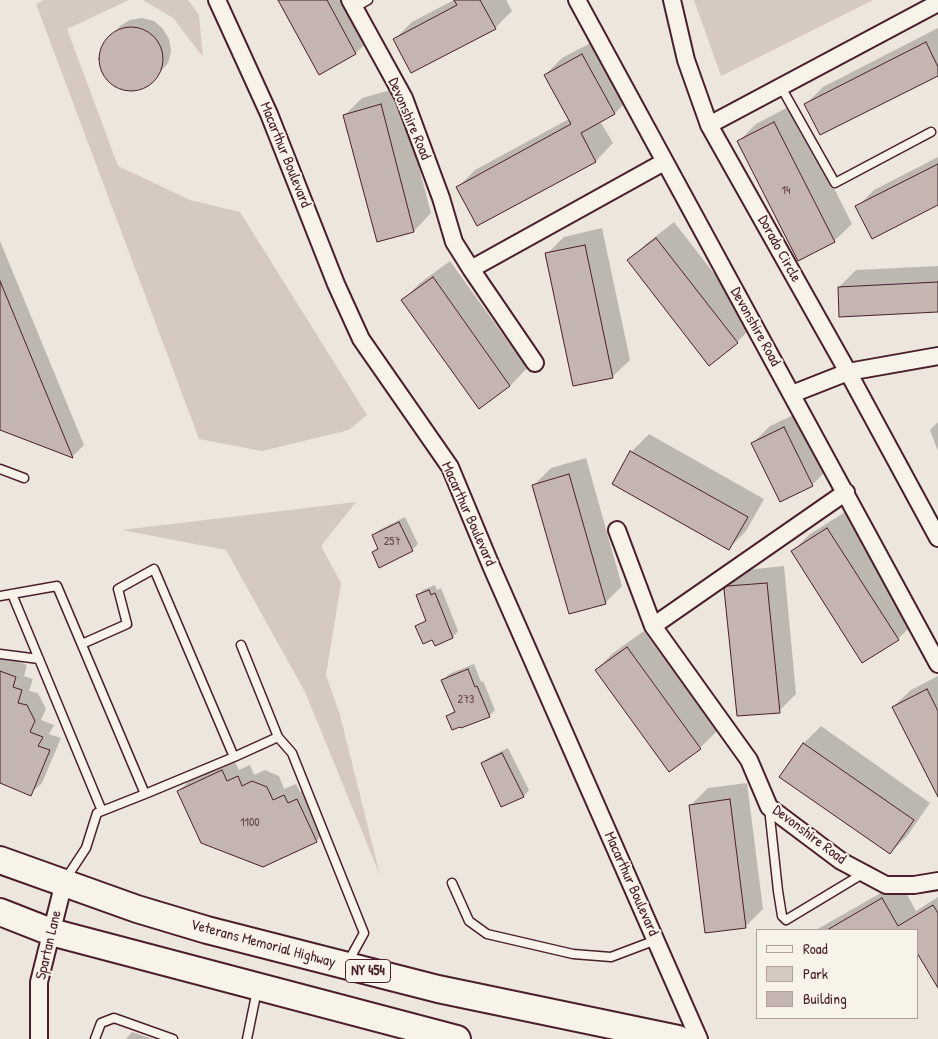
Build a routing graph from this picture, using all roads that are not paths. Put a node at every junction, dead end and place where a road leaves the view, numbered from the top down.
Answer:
1 (217, 0) edge
2 (577, 0) edge
3 (672, 0) edge
4 (358, 3) edge
5 (938, 3) edge
6 (781, 87) junction
7 (709, 125) junction
8 (931, 132) dead end
9 (664, 162) junction
10 (471, 269) junction
11 (938, 356) edge
12 (535, 364) dead end
13 (848, 372) junction
14 (792, 394) junction
15 (0, 469) edge
16 (24, 478) dead end
17 (846, 492) junction
18 (617, 530) dead end
19 (938, 538) edge
20 (12, 594) junction
21 (0, 596) edge
22 (653, 626) junction
23 (82, 644) junction
24 (241, 645) dead end
25 (0, 654) edge
26 (38, 659) junction
27 (938, 664) edge
28 (278, 738) junction
29 (234, 758) junction
30 (145, 794) junction
31 (769, 807) junction
32 (102, 811) junction
33 (0, 860) edge
34 (864, 873) junction
35 (938, 881) edge
36 (64, 882) junction
37 (452, 883) dead end
38 (0, 912) edge
39 (52, 932) junction
40 (656, 940) junction
41 (346, 966) junction
42 (257, 988) junction
43 (39, 1039) edge
44 (95, 1039) edge
45 (173, 1039) edge
46 (247, 1039) edge
47 (457, 1039) edge
48 (678, 1039) edge
49 (699, 1039) edge

1 - 40 street, Macarthur Boulevard
2 - 9 street, Devonshire Road
3 - 7 street, Dorado Circle
4 - 10 street, Devonshire Road
5 - 6 street
6 - 7 street
6 - 8 lane
7 - 13 street, Dorado Circle
9 - 10 street
9 - 14 street, Devonshire Road
10 - 12 street, Devonshire Road
11 - 13 street
13 - 14 street
13 - 19 street, Dorado Circle
14 - 17 street, Devonshire Road
15 - 16 lane
17 - 22 street
17 - 27 street, Devonshire Road
18 - 22 street, Devonshire Road
20 - 21 lane
20 - 23 lane
20 - 26 lane
22 - 31 street, Devonshire Road
23 - 29 lane
23 - 30 lane
24 - 28 lane
25 - 26 lane
26 - 32 lane
28 - 29 lane
28 - 41 lane
29 - 30 lane
30 - 32 lane
31 - 34 street, Devonshire Road
31 - 34 lane
32 - 36 lane
33 - 36 highway, Veterans Memorial Highway / NY 454
34 - 35 street, Devonshire Road
36 - 39 street, Spartan Lane
36 - 41 highway, Veterans Memorial Highway / NY 454
37 - 40 lane
38 - 39 highway
39 - 42 highway
39 - 43 street, Spartan Lane
40 - 49 street, Macarthur Boulevard
41 - 48 highway, Veterans Memorial Highway / NY 454
42 - 46 lane
42 - 47 highway
44 - 45 lane

